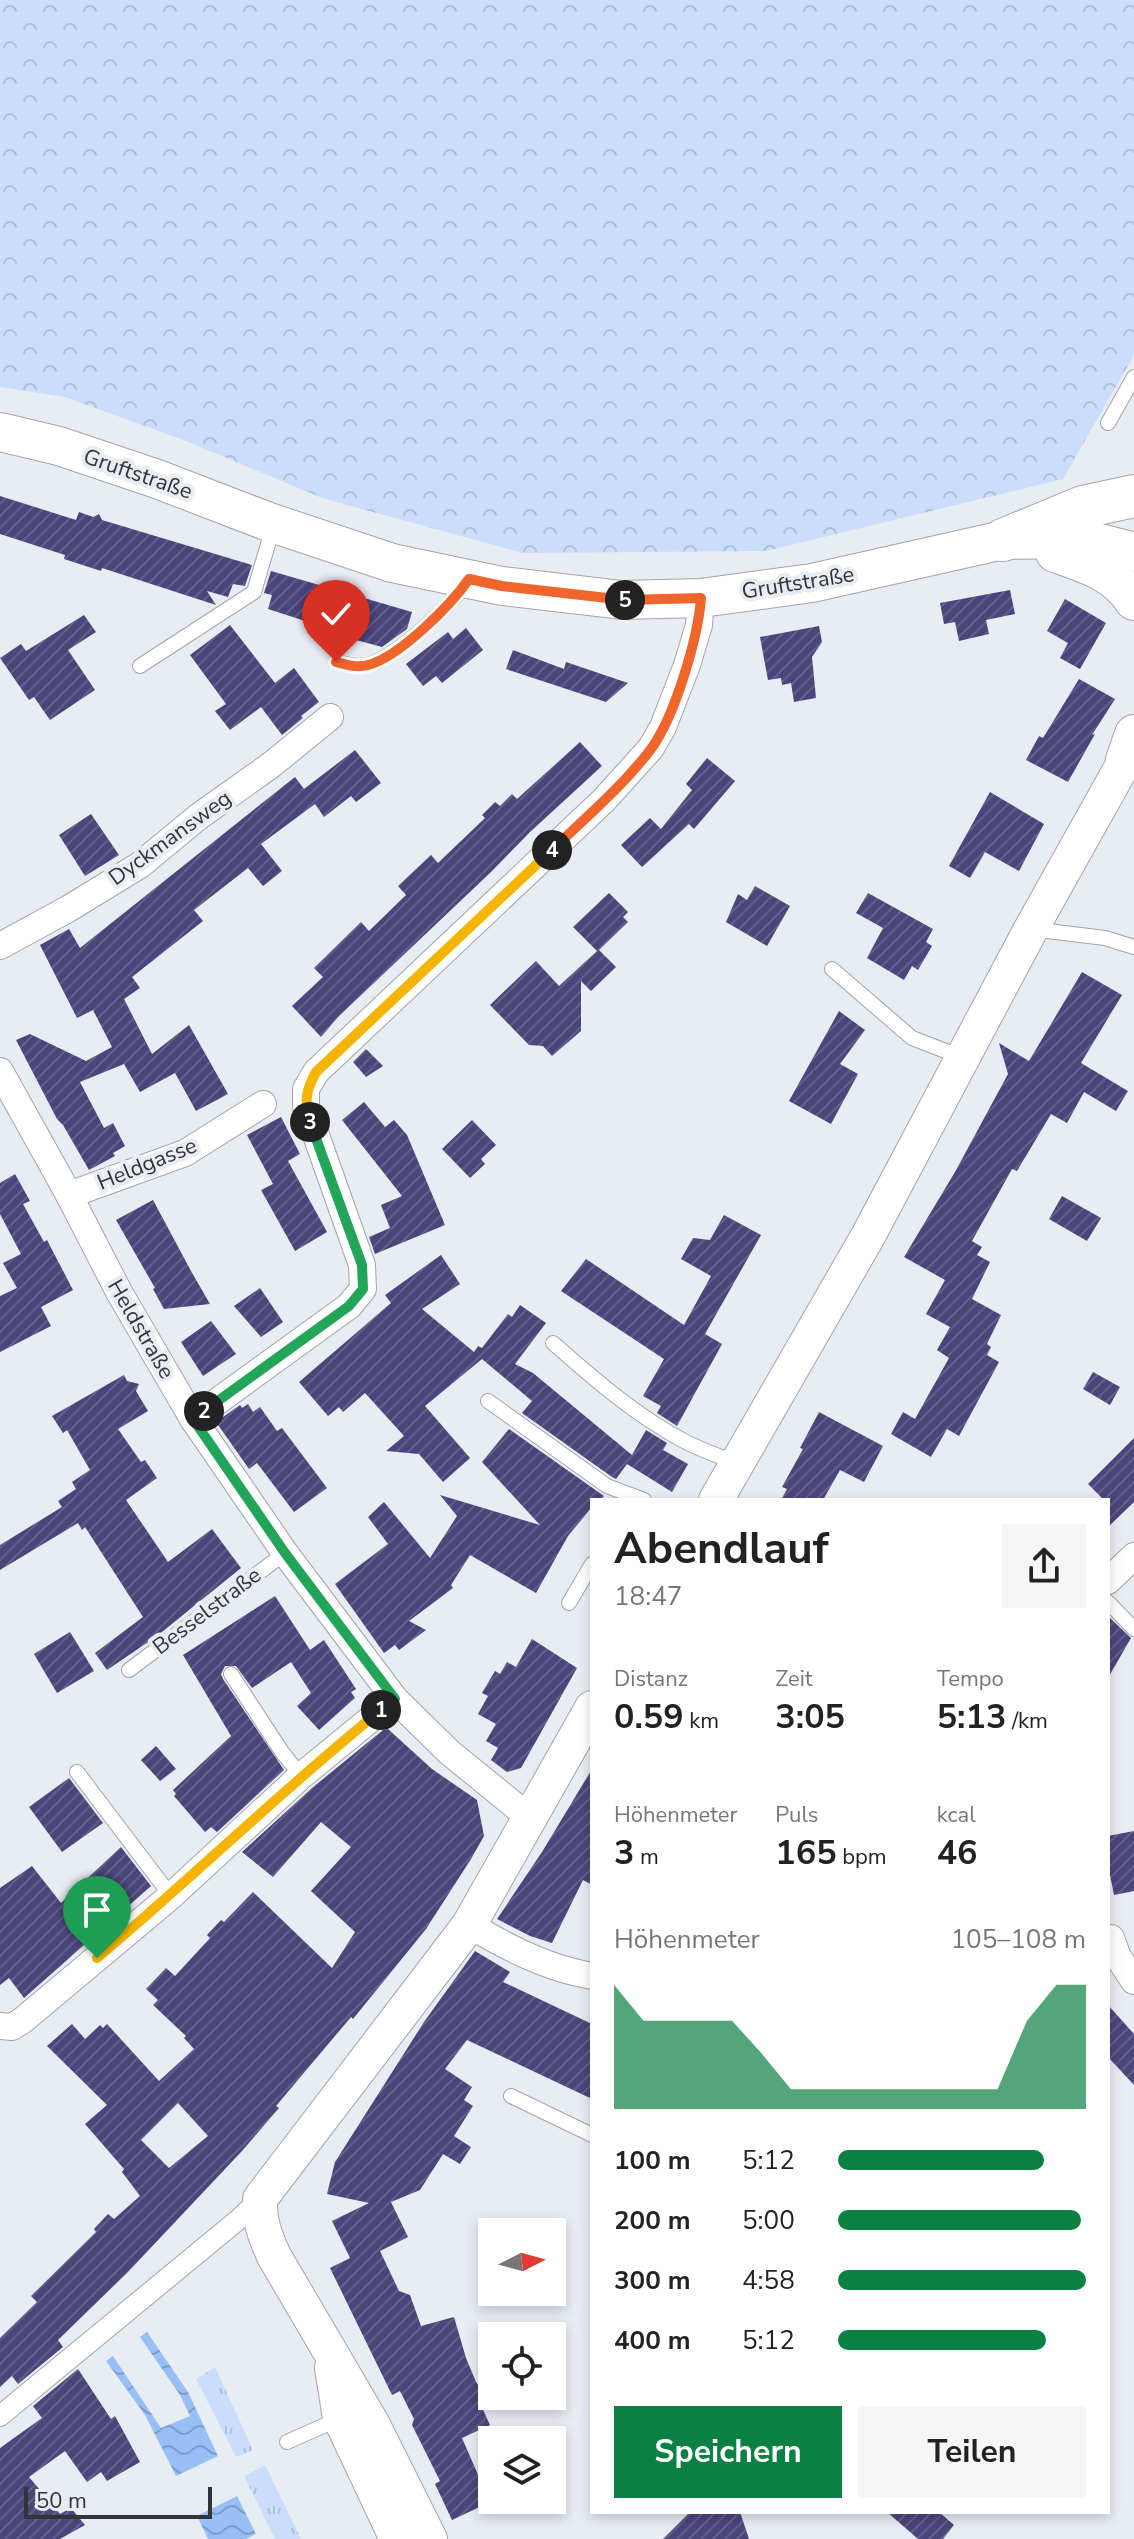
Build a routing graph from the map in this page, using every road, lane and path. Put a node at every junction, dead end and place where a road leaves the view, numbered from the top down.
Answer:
1 (1134, 377) edge
2 (1108, 423) dead end
3 (0, 432) edge
4 (1134, 496) edge
5 (274, 524) junction
6 (1010, 540) junction
7 (1134, 552) edge
8 (469, 579) junction
9 (701, 598) junction
10 (1134, 601) edge
11 (336, 662) dead end
12 (140, 666) dead end
13 (330, 717) dead end
14 (1131, 746) edge
15 (1031, 929) junction
16 (0, 946) edge
17 (1134, 947) edge
18 (832, 969) dead end
19 (961, 1057) junction
20 (0, 1071) edge
21 (263, 1104) dead end
22 (69, 1195) junction
23 (553, 1343) dead end
24 (488, 1401) dead end
25 (193, 1419) junction
26 (737, 1463) junction
27 (635, 1498) edge
28 (717, 1498) edge
29 (285, 1553) junction
30 (1134, 1556) edge
31 (590, 1567) edge
32 (1110, 1579) edge
33 (569, 1603) dead end
34 (1110, 1604) edge
35 (1134, 1629) edge
36 (129, 1670) dead end
37 (231, 1674) dead end
38 (395, 1699) junction
39 (590, 1712) edge
40 (77, 1772) dead end
41 (301, 1776) junction
42 (530, 1818) junction
43 (171, 1896) junction
44 (469, 1925) junction
45 (1118, 1937) edge
46 (590, 1976) edge
47 (1134, 1981) edge
48 (2, 2027) edge
49 (511, 2096) dead end
50 (590, 2134) edge
51 (260, 2199) junction
52 (0, 2416) edge
53 (356, 2421) junction
54 (287, 2442) dead end
55 (397, 2539) edge
56 (430, 2539) edge

1 - 2 lane
3 - 5 main road, Gruftstraße
4 - 6 main road
5 - 8 main road, Gruftstraße
5 - 12 lane
6 - 7 main road, Gruftstraße
6 - 9 main road, Gruftstraße
6 - 10 main road
8 - 9 main road, Gruftstraße
8 - 11 lane
9 - 25 street
13 - 16 street, Dyckmansweg
14 - 15 street
15 - 17 lane
15 - 19 street
18 - 19 lane
19 - 26 street
20 - 22 street, Heldstraße
21 - 22 street, Heldgasse
22 - 25 street, Heldstraße
23 - 26 lane
24 - 27 lane
25 - 29 street, Heldstraße
26 - 28 street
29 - 36 lane, Besselstraße
29 - 38 street, Heldstraße
30 - 32 street
31 - 33 lane
34 - 35 lane
37 - 41 lane
38 - 41 street
38 - 42 street, Heldstraße
39 - 42 street
40 - 43 lane
41 - 43 street
42 - 44 street
43 - 48 street
44 - 46 street
44 - 51 street
45 - 47 street
49 - 50 lane
51 - 52 street
51 - 53 street
53 - 54 lane
53 - 55 street
53 - 56 street

